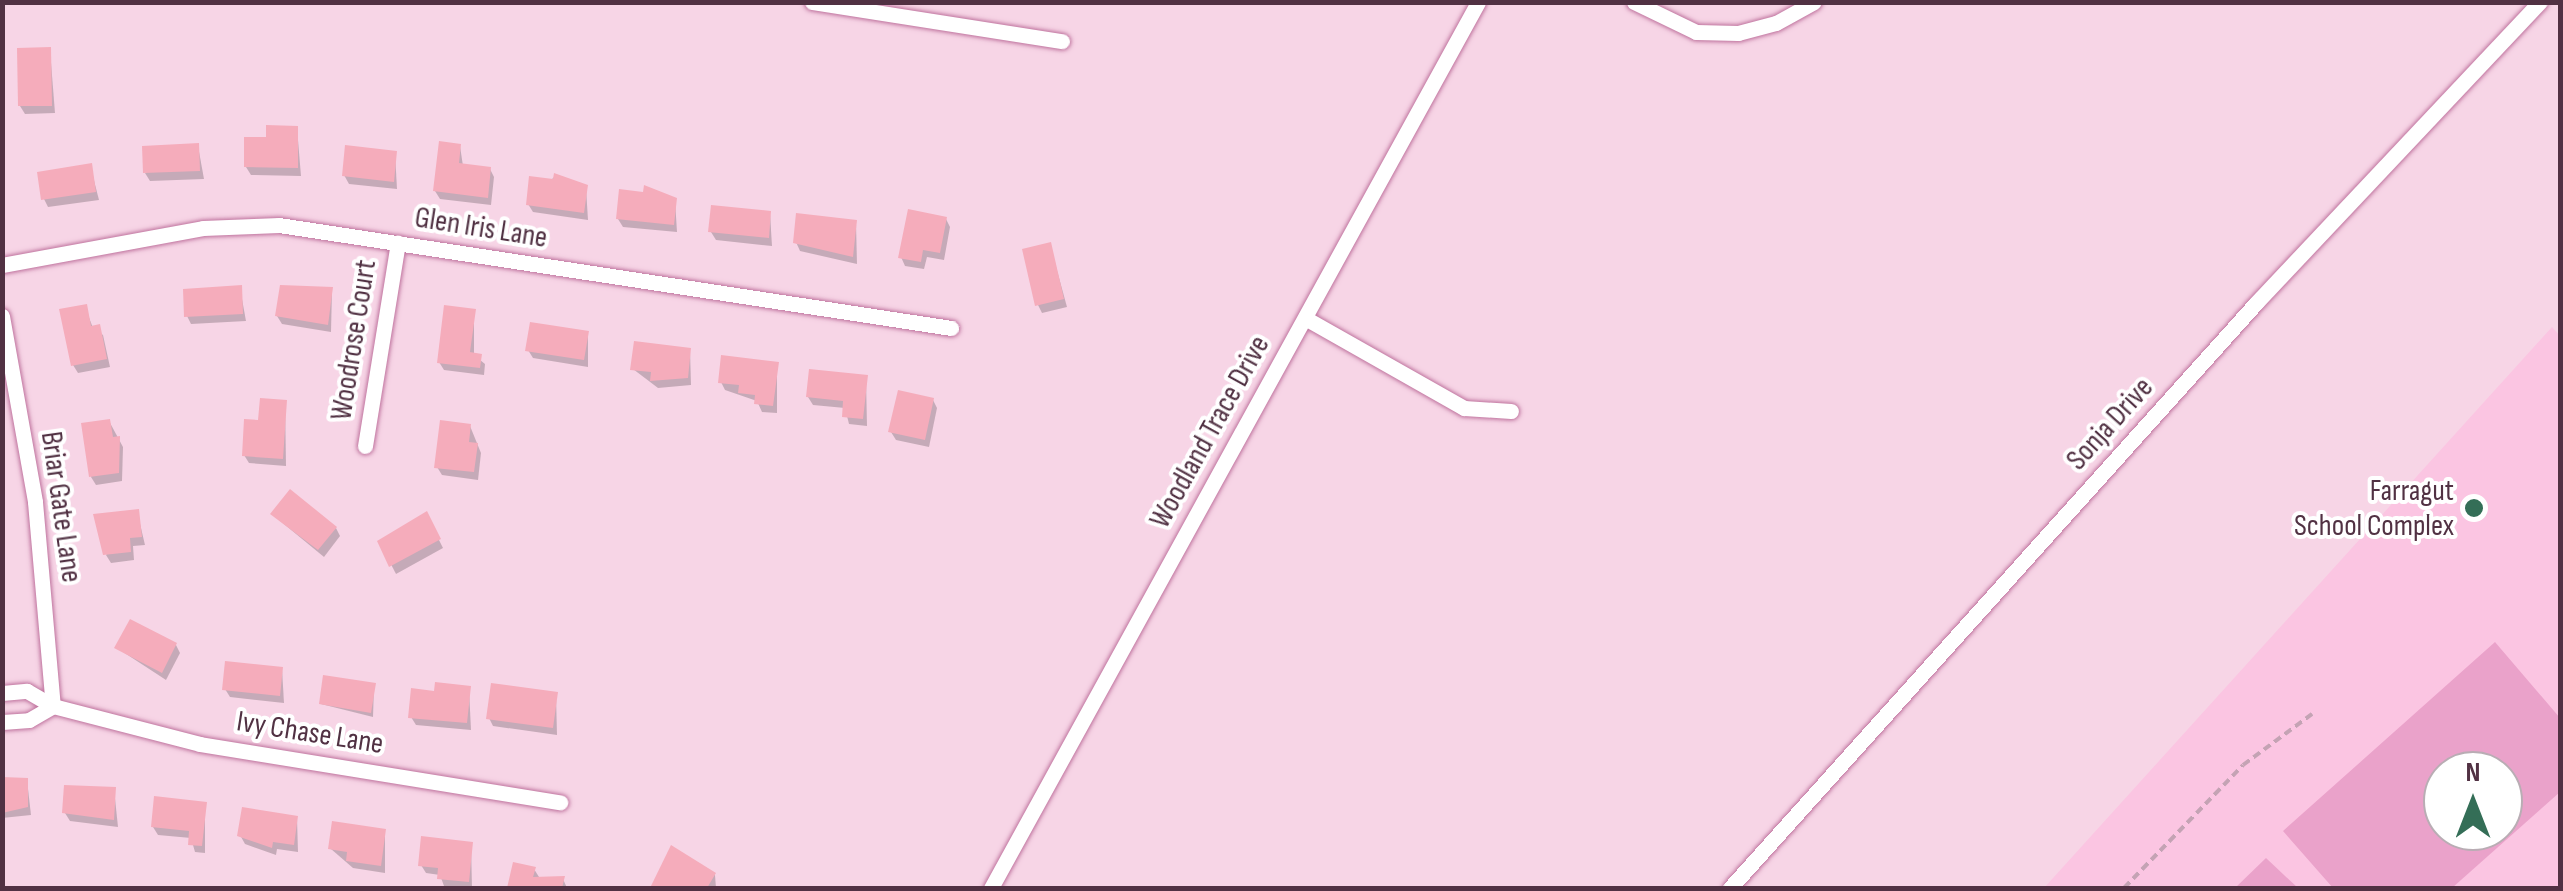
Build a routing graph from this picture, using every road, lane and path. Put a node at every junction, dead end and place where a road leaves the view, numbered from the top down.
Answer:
1 (812, 2) edge
2 (1478, 2) edge
3 (1634, 2) edge
4 (1814, 2) edge
5 (2540, 2) edge
6 (1062, 42) dead end
7 (398, 243) junction
8 (2, 265) edge
9 (2, 316) edge
10 (1306, 318) junction
11 (951, 328) dead end
12 (1511, 411) dead end
13 (365, 446) dead end
14 (2, 693) edge
15 (53, 706) junction
16 (2312, 714) dead end
17 (2, 722) edge
18 (560, 802) dead end
19 (991, 888) edge
20 (1730, 888) edge
21 (2124, 888) edge

1 - 6 street
2 - 10 street, Woodland Trace Drive
3 - 4 street
5 - 20 street, Sonja Drive
7 - 8 street, Glen Iris Lane
7 - 11 street, Glen Iris Lane
7 - 13 street, Woodrose Court
9 - 15 street, Briar Gate Lane
10 - 12 street
10 - 19 street, Woodland Trace Drive
14 - 15 street, Ivy Chase Lane
15 - 17 street
15 - 18 street, Ivy Chase Lane
16 - 21 path

